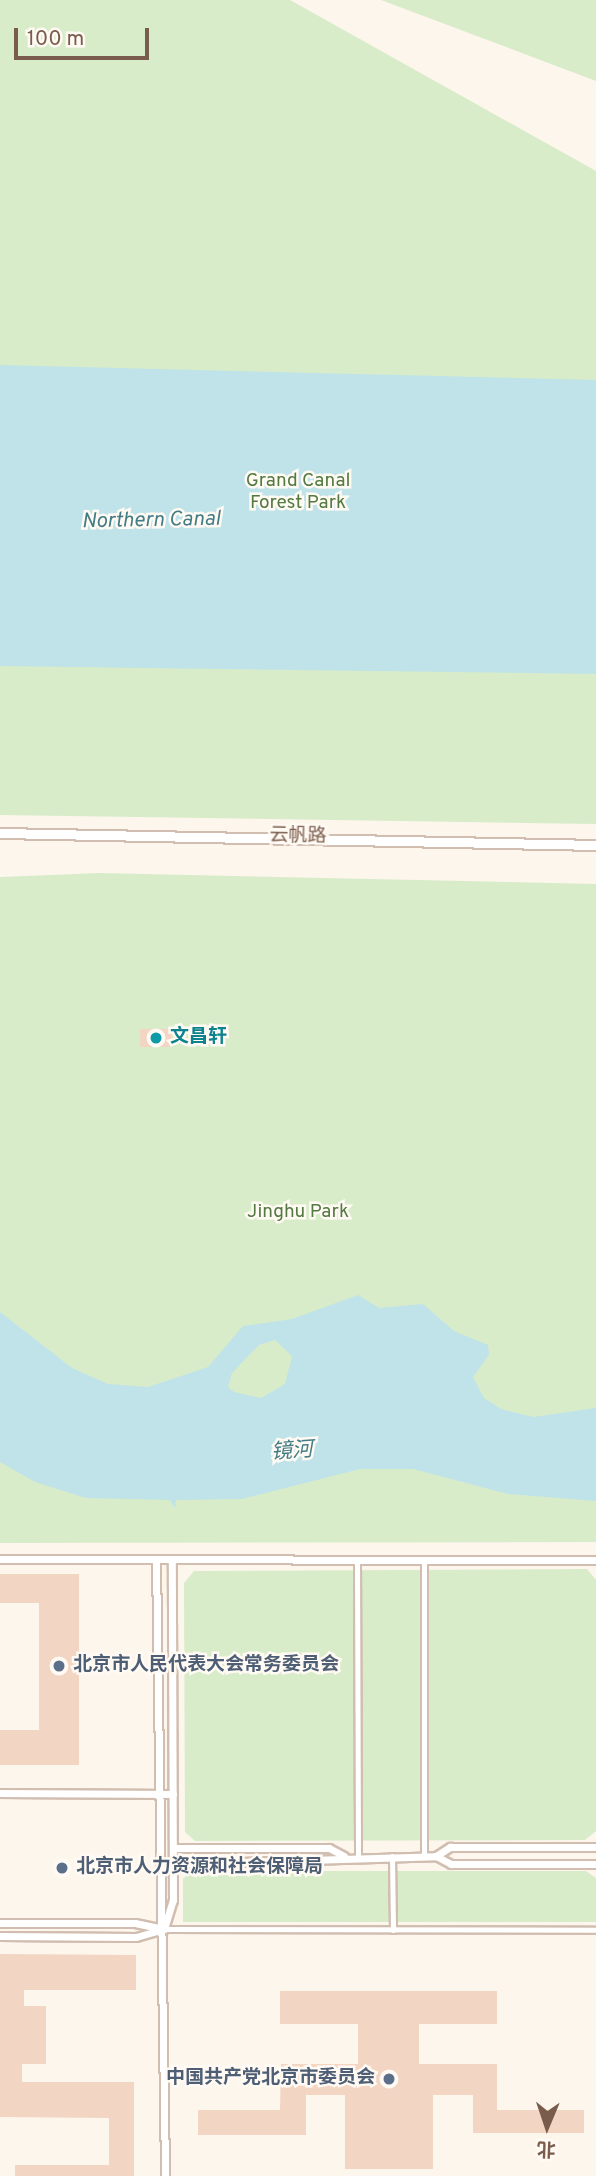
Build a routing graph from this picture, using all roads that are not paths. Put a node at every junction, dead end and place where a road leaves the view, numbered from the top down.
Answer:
1 (0, 833) edge
2 (596, 845) edge
3 (0, 1559) edge
4 (156, 1559) junction
5 (172, 1559) junction
6 (357, 1560) junction
7 (424, 1560) junction
8 (596, 1560) edge
9 (0, 1794) edge
10 (156, 1794) junction
11 (173, 1794) junction
12 (596, 1847) edge
13 (173, 1848) junction
14 (344, 1856) junction
15 (358, 1856) junction
16 (392, 1856) junction
17 (424, 1856) junction
18 (436, 1856) junction
19 (173, 1864) junction
20 (596, 1864) edge
21 (0, 1923) edge
22 (164, 1929) junction
23 (393, 1930) junction
24 (596, 1930) edge
25 (0, 1936) edge
26 (164, 2176) edge

1 - 2 street, 云帆路
3 - 4 street
4 - 5 street
4 - 10 street
5 - 6 street
5 - 11 street
6 - 7 street
6 - 15 street
7 - 8 street
7 - 17 street
9 - 10 street
10 - 11 street
10 - 22 street
11 - 13 street
12 - 18 street
13 - 14 street
13 - 19 street
14 - 15 street
14 - 19 street
15 - 16 street
16 - 17 street
16 - 23 street
17 - 18 street
18 - 20 street
19 - 22 street
21 - 22 street
22 - 23 street
22 - 25 street
22 - 26 street
23 - 24 street

